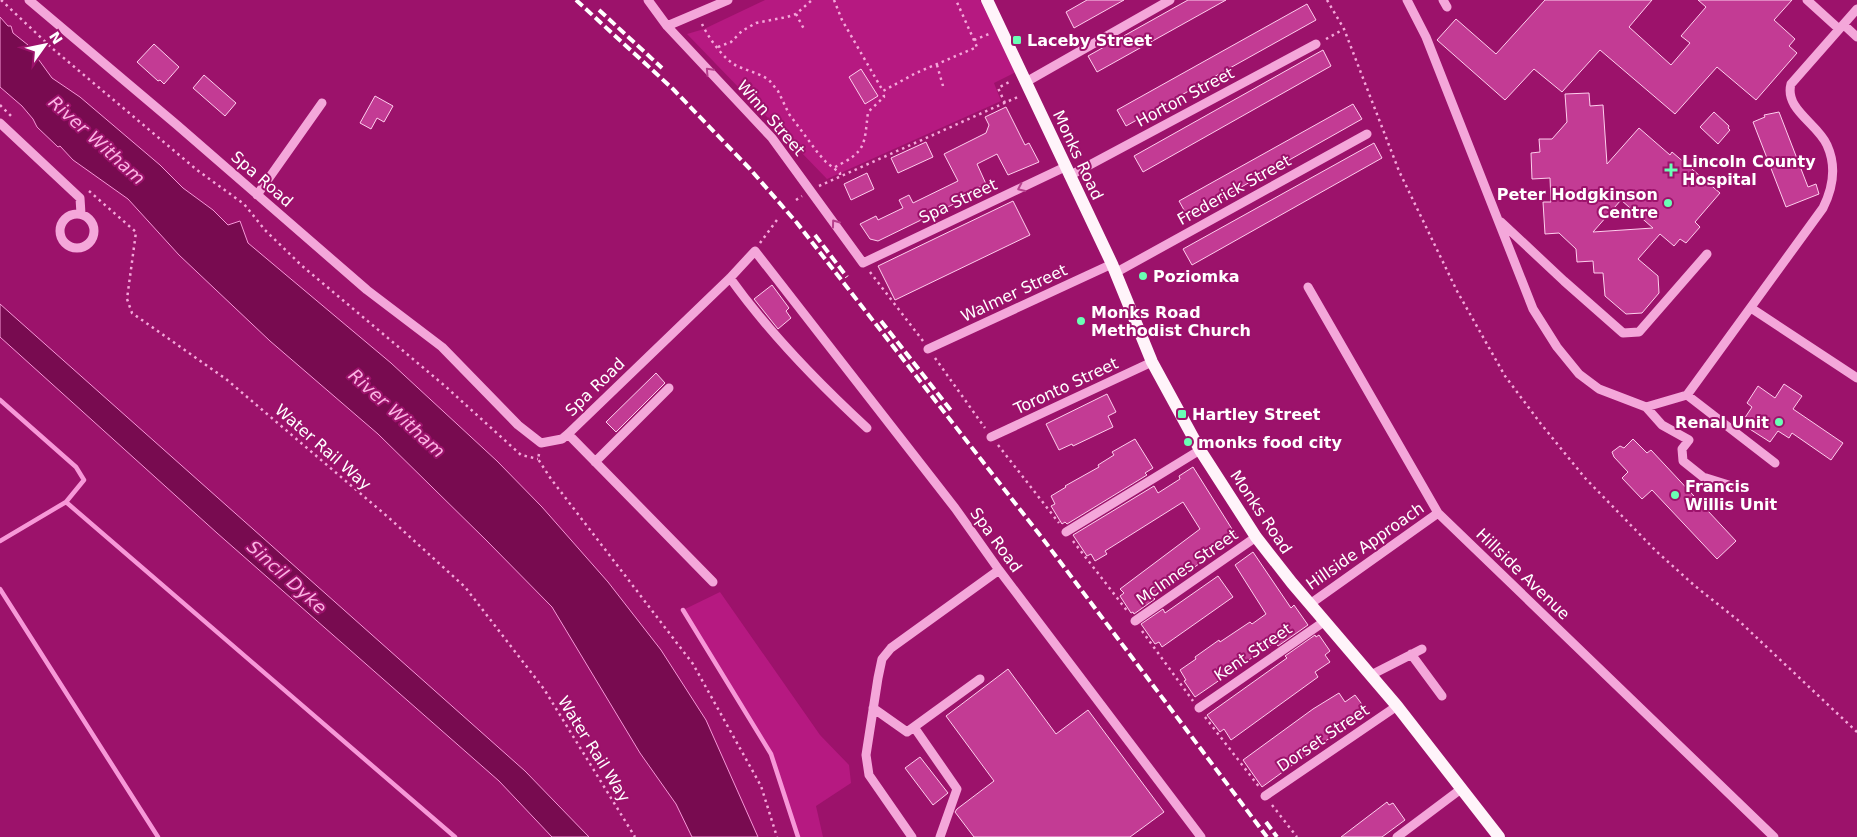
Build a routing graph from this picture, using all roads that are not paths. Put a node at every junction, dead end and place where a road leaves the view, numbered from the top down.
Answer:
1 (29, 0) edge
2 (648, 0) edge
3 (728, 0) edge
4 (987, 0) edge
5 (1170, 0) edge
6 (1407, 0) edge
7 (1806, 0) edge
8 (1857, 9) edge
9 (667, 26) junction
10 (1842, 27) junction
11 (1857, 37) edge
12 (1316, 44) road end
13 (1025, 79) junction
14 (322, 103) dead end
15 (0, 123) edge
16 (1367, 134) dead end
17 (1067, 171) junction
18 (257, 195) junction
19 (81, 214) dead end
20 (1499, 220) junction
21 (1707, 254) dead end
22 (863, 262) joint
23 (1113, 268) junction
24 (730, 278) junction
25 (1308, 287) dead end
26 (1751, 308) junction
27 (928, 349) road end
28 (1152, 362) junction
29 (1857, 378) edge
30 (669, 388) dead end
31 (1687, 395) junction
32 (1646, 407) junction
33 (868, 428) dead end
34 (568, 434) junction
35 (991, 437) road end
36 (1200, 450) junction
37 (595, 462) junction
38 (1775, 463) dead end
39 (1735, 487) dead end
40 (1438, 513) junction
41 (1066, 532) road end
42 (1256, 537) junction
43 (999, 570) junction
44 (713, 582) dead end
45 (1310, 604) junction
46 (1135, 621) road end
47 (1325, 621) junction
48 (1422, 649) dead end
49 (1411, 654) junction
50 (1371, 675) junction
51 (980, 679) dead end
52 (1442, 696) dead end
53 (1397, 706) junction
54 (873, 708) junction
55 (1198, 708) road end
56 (914, 727) junction
57 (1461, 789) junction
58 (1265, 796) road end
59 (912, 837) edge
60 (940, 837) edge
61 (1201, 837) edge
62 (1397, 837) edge
63 (1499, 837) edge
64 (1774, 837) edge

1 - 18 street, Spa Road
2 - 9 street, Winn Street
3 - 9 street
4 - 13 main road, Monks Road
5 - 13 street
6 - 20 street
7 - 10 street
8 - 10 street
22 -> 9 street, Winn Street
10 - 11 street
10 - 26 street
12 - 17 street, Horton Street
13 - 17 main road, Monks Road
14 - 18 street
15 - 19 street
16 - 23 street, Frederick Street
17 -> 22 street, Spa Street
17 - 23 main road, Monks Road
18 - 34 street, Spa Road
20 - 21 street
20 - 32 street
23 - 27 street, Walmer Street
23 - 28 main road, Monks Road
24 - 33 street
24 - 34 street, Spa Road
24 - 43 street, Spa Road
25 - 40 street, Hillside Avenue
26 - 29 street
26 - 31 street
28 - 35 street, Toronto Street
28 - 36 main road, Monks Road
30 - 37 street
31 - 32 street
31 - 38 street
32 - 39 street
34 - 37 street
36 - 41 street
36 - 42 main road, Monks Road
37 - 44 street
40 - 45 street, Hillside Approach
40 - 64 street, Hillside Avenue
42 - 45 main road, Monks Road
42 - 46 street, McInnes Street
43 - 54 street
43 - 61 street, Spa Road
45 - 47 main road, Monks Road
47 - 50 main road, Monks Road
47 - 55 street, Kent Street
48 - 49 street
49 - 50 street
49 - 52 street
50 - 53 main road, Monks Road
51 - 56 street
53 - 57 main road, Monks Road
53 - 58 street, Dorset Street
54 - 56 street
54 - 59 street
56 - 60 street
57 - 62 street
57 - 63 main road, Monks Road

